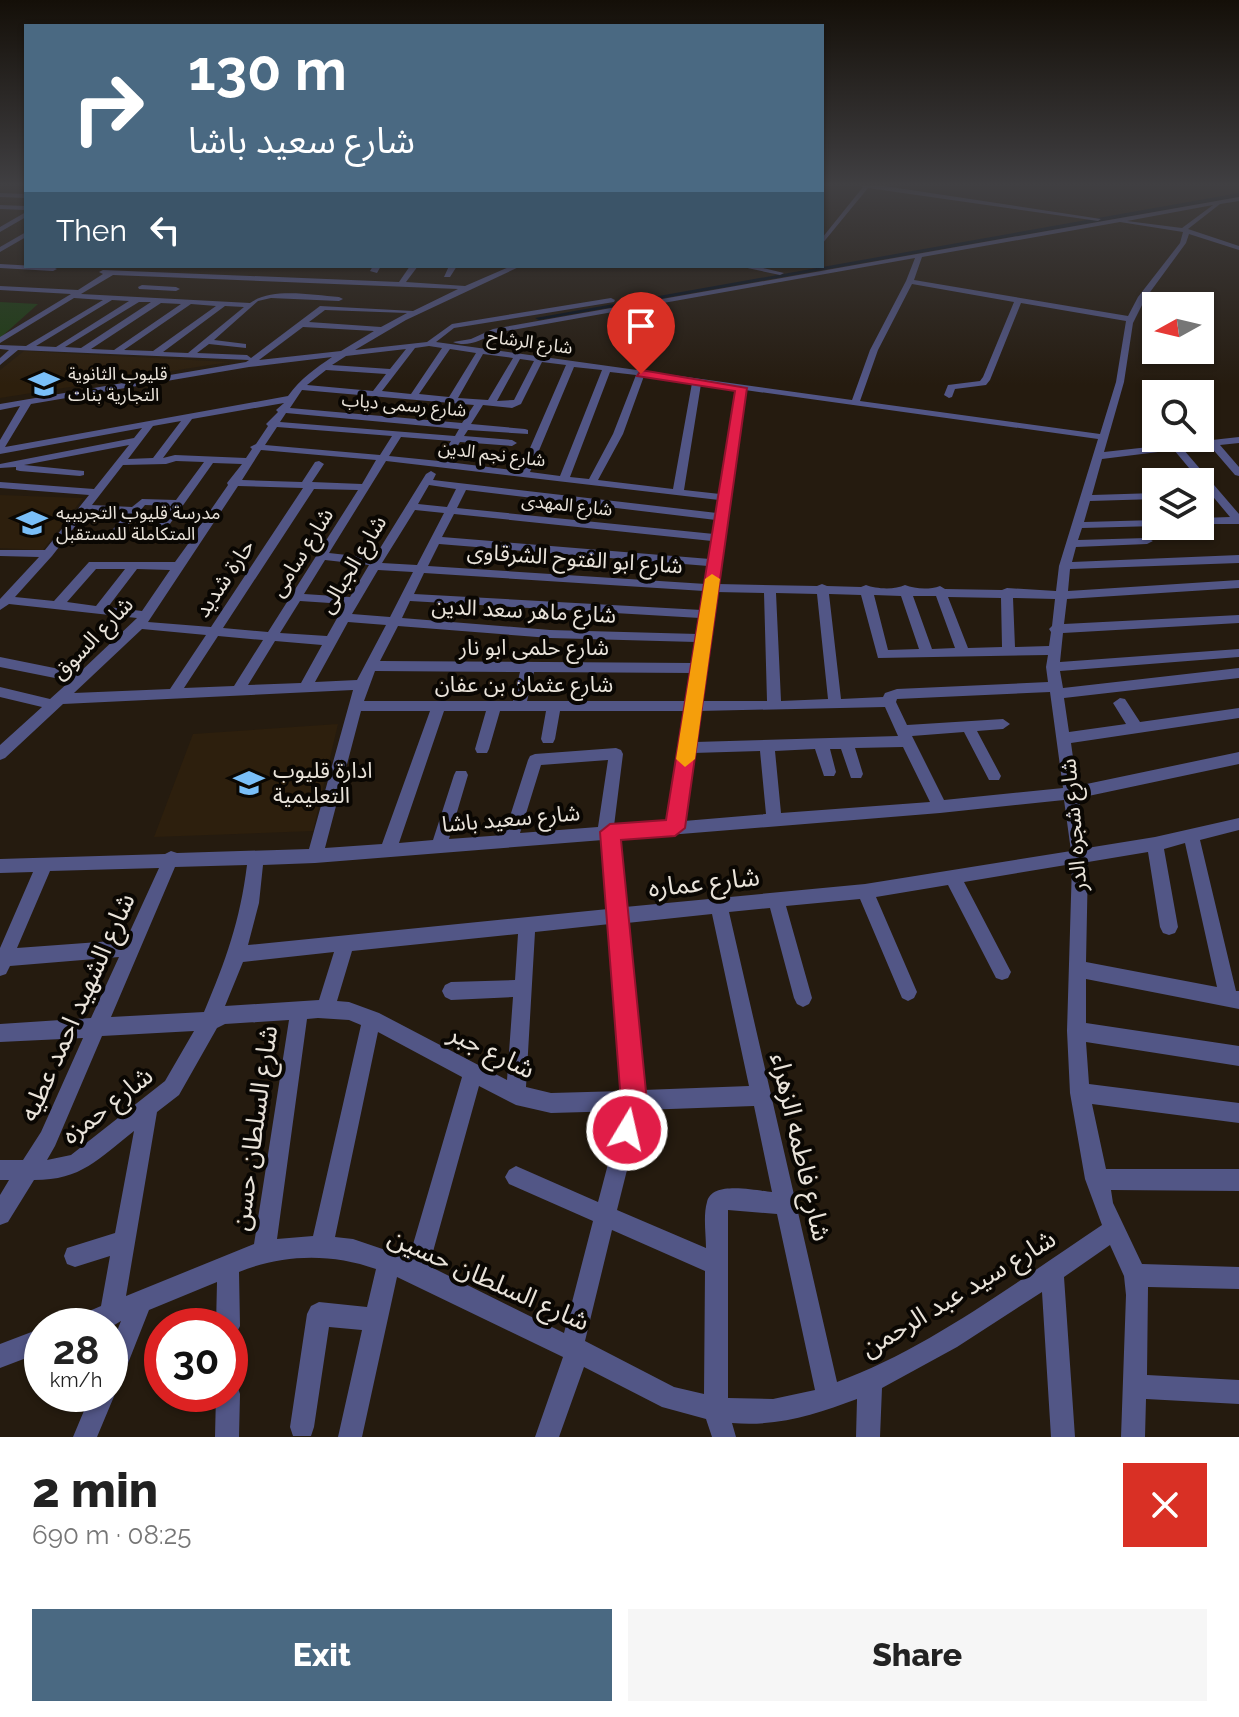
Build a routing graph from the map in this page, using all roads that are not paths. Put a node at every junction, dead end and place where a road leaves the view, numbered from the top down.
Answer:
1 (903, 251) edge
2 (936, 251) edge
3 (1177, 251) edge
4 (919, 254) junction
5 (22, 264) edge
6 (824, 265) edge
7 (0, 266) edge
8 (56, 268) edge
9 (413, 268) edge
10 (452, 268) edge
11 (511, 268) edge
12 (753, 268) edge
13 (802, 268) edge
14 (110, 270) edge
15 (780, 273) junction
16 (145, 274) junction
17 (176, 275) junction
18 (447, 275) dead end
19 (42, 276) dead end
20 (273, 278) junction
21 (31, 282) dead end
22 (133, 282) dead end
23 (402, 283) junction
24 (910, 283) junction
25 (142, 287) dead end
26 (467, 287) junction
27 (0, 288) edge
28 (158, 288) junction
29 (19, 289) junction
30 (176, 289) dead end
31 (78, 292) junction
32 (111, 298) junction
33 (138, 299) junction
34 (158, 300) junction
35 (189, 301) junction
36 (1018, 301) junction
37 (255, 302) junction
38 (224, 303) junction
39 (431, 304) junction
40 (415, 311) junction
41 (1131, 320) junction
42 (485, 321) junction
43 (300, 324) junction
44 (380, 329) junction
45 (493, 331) junction
46 (207, 341) junction
47 (0, 344) edge
48 (414, 344) junction
49 (429, 344) junction
50 (30, 346) junction
51 (243, 346) dead end
52 (448, 346) junction
53 (17, 347) junction
54 (59, 348) junction
55 (85, 349) junction
56 (117, 351) junction
57 (345, 351) junction
58 (481, 351) junction
59 (156, 353) junction
60 (190, 355) junction
61 (518, 356) junction
62 (539, 360) junction
63 (252, 361) junction
64 (0, 362) edge
65 (571, 364) junction
66 (322, 367) junction
67 (607, 369) junction
68 (392, 372) junction
69 (641, 374) junction
70 (697, 382) junction
71 (299, 387) junction
72 (741, 388) junction
73 (375, 394) junction
74 (949, 395) dead end
75 (413, 397) junction
76 (289, 399) junction
77 (452, 400) junction
78 (27, 403) junction
79 (486, 403) junction
80 (855, 404) junction
81 (0, 407) edge
82 (281, 410) junction
83 (189, 417) junction
84 (150, 424) junction
85 (271, 424) junction
86 (465, 426) junction
87 (341, 429) junction
88 (525, 432) dead end
89 (398, 434) junction
90 (1103, 437) junction
91 (457, 439) junction
92 (138, 440) junction
93 (1239, 440) edge
94 (512, 443) dead end
95 (1214, 443) edge
96 (1214, 444) edge
97 (104, 447) junction
98 (255, 447) junction
99 (0, 450) edge
100 (1142, 452) edge
101 (1180, 452) edge
102 (325, 453) junction
103 (1099, 456) junction
104 (384, 458) junction
105 (211, 459) junction
106 (156, 461) junction
107 (246, 461) junction
108 (121, 462) junction
109 (319, 464) dead end
110 (440, 464) junction
111 (2, 466) edge
112 (80, 473) junction
113 (1239, 473) edge
114 (524, 474) junction
115 (564, 478) junction
116 (427, 482) junction
117 (592, 482) junction
118 (232, 483) junction
119 (0, 485) edge
120 (307, 486) junction
121 (463, 486) junction
122 (365, 487) junction
123 (64, 490) junction
124 (97, 492) junction
125 (678, 492) junction
126 (1214, 495) edge
127 (1218, 495) junction
128 (1142, 496) edge
129 (725, 498) junction
130 (1086, 498) junction
131 (180, 503) junction
132 (411, 506) junction
133 (84, 508) junction
134 (134, 510) junction
135 (450, 511) junction
136 (722, 517) junction
137 (1239, 520) edge
138 (1214, 521) edge
139 (1142, 523) edge
140 (1078, 525) junction
141 (154, 538) junction
142 (719, 538) junction
143 (435, 540) junction
144 (195, 541) junction
145 (1147, 541) dead end
146 (1072, 544) junction
147 (0, 553) edge
148 (48, 554) junction
149 (322, 556) junction
150 (1239, 559) edge
151 (715, 563) junction
152 (375, 564) junction
153 (134, 565) junction
154 (178, 566) junction
155 (1065, 566) junction
156 (421, 568) junction
157 (1239, 584) edge
158 (711, 588) junction
159 (770, 588) junction
160 (822, 588) junction
161 (866, 589) junction
162 (905, 589) junction
163 (940, 590) junction
164 (1007, 592) junction
165 (1061, 595) junction
166 (297, 597) junction
167 (406, 597) junction
168 (353, 601) junction
169 (3, 603) edge
170 (57, 606) junction
171 (99, 610) junction
172 (707, 614) junction
173 (343, 617) junction
174 (1239, 619) edge
175 (142, 620) junction
176 (393, 622) junction
177 (1055, 629) junction
178 (212, 631) junction
179 (272, 636) junction
180 (704, 638) junction
181 (330, 641) junction
182 (1009, 651) junction
183 (963, 653) junction
184 (1239, 653) edge
185 (927, 654) junction
186 (1053, 659) junction
187 (0, 662) edge
188 (369, 666) junction
189 (528, 667) junction
190 (699, 668) junction
191 (1239, 673) edge
192 (83, 679) junction
193 (361, 685) junction
194 (305, 688) junction
195 (238, 690) junction
196 (1056, 690) junction
197 (0, 692) edge
198 (174, 693) junction
199 (58, 702) junction
200 (889, 702) junction
201 (1120, 703) dead end
202 (835, 704) junction
203 (354, 706) junction
204 (439, 706) junction
205 (494, 706) junction
206 (519, 706) junction
207 (554, 706) junction
208 (693, 706) junction
209 (774, 706) junction
210 (1239, 713) edge
211 (1003, 724) dead end
212 (968, 727) junction
213 (1136, 727) junction
214 (905, 736) junction
215 (1065, 738) junction
216 (548, 739) dead end
217 (846, 743) junction
218 (821, 744) junction
219 (767, 745) junction
220 (687, 748) junction
221 (482, 749) dead end
222 (0, 754) edge
223 (1239, 758) edge
224 (829, 772) dead end
225 (856, 774) dead end
226 (461, 775) dead end
227 (994, 776) dead end
228 (1072, 793) junction
229 (940, 807) junction
230 (774, 820) junction
231 (1239, 824) edge
232 (675, 828) junction
233 (607, 832) junction
234 (1192, 838) junction
235 (510, 840) junction
236 (1155, 844) junction
237 (439, 846) junction
238 (388, 850) junction
239 (315, 856) junction
240 (256, 857) junction
241 (1080, 857) junction
242 (171, 858) junction
243 (45, 864) junction
244 (0, 866) edge
245 (953, 878) junction
246 (865, 891) junction
247 (776, 901) junction
248 (719, 907) junction
249 (619, 918) junction
250 (527, 927) junction
251 (1169, 927) dead end
252 (345, 943) junction
253 (132, 948) junction
254 (237, 954) junction
255 (2, 961) edge
256 (1078, 969) junction
257 (1002, 972) dead end
258 (523, 988) junction
259 (451, 991) dead end
260 (908, 992) dead end
261 (803, 998) dead end
262 (1234, 999) edge
263 (326, 1009) junction
264 (299, 1012) junction
265 (372, 1019) junction
266 (210, 1021) junction
267 (98, 1028) junction
268 (1076, 1031) junction
269 (0, 1033) edge
270 (1239, 1056) edge
271 (472, 1074) junction
272 (1080, 1093) junction
273 (516, 1095) junction
274 (761, 1096) junction
275 (634, 1102) junction
276 (148, 1109) junction
277 (1239, 1113) edge
278 (0, 1170) edge
279 (30, 1170) junction
280 (516, 1177) dead end
281 (1096, 1179) junction
282 (1239, 1180) edge
283 (785, 1204) junction
284 (0, 1214) edge
285 (606, 1214) junction
286 (1114, 1230) junction
287 (124, 1241) junction
288 (322, 1246) junction
289 (264, 1251) junction
290 (75, 1256) dead end
291 (389, 1262) junction
292 (716, 1264) junction
293 (228, 1265) junction
294 (1052, 1270) junction
295 (416, 1272) junction
296 (1135, 1275) junction
297 (1239, 1278) edge
298 (139, 1305) junction
299 (112, 1308) edge
300 (228, 1308) edge
301 (128, 1309) edge
302 (377, 1320) junction
303 (128, 1332) edge
304 (24, 1347) edge
305 (575, 1348) junction
306 (0, 1356) edge
307 (870, 1380) junction
308 (1136, 1386) junction
309 (1239, 1392) edge
310 (829, 1399) junction
311 (716, 1410) junction
312 (95, 1412) edge
313 (228, 1412) edge
314 (302, 1427) dead end
315 (85, 1437) edge
316 (227, 1437) edge
317 (350, 1437) edge
318 (547, 1437) edge
319 (724, 1437) edge
320 (868, 1437) edge
321 (1063, 1437) edge
322 (1133, 1437) edge

1 - 6 street
2 - 4 street
3 - 41 street, شارع شجره الدر
4 - 24 street
4 - 45 street
5 - 7 street
8 - 19 street
9 - 23 street
10 - 18 street
11 - 26 street, شارع السوق
12 - 15 street
13 - 15 street
14 - 16 street
14 - 31 street
15 - 42 street
16 - 17 street
16 - 22 street
17 - 20 street
17 - 28 street
20 - 23 street
20 - 37 street
21 - 29 street
23 - 26 street
24 - 36 street
24 - 80 street
25 - 28 street
26 - 39 street, شارع السوق
27 - 29 street
28 - 30 street
29 - 31 street
31 - 32 street
31 - 47 street
32 - 33 street
32 - 50 street
33 - 34 street
33 - 54 street
34 - 35 street
34 - 55 street
35 - 38 street
35 - 56 street
36 - 41 street
36 - 74 street
37 - 38 street
37 - 39 street
37 - 46 street
38 - 59 street
39 - 40 street, شارع السوق
40 - 43 street
40 - 44 street, شارع السوق
41 - 90 street, شارع شجره الدر
42 - 45 street
42 - 49 street
43 - 44 street
43 - 63 street
44 - 57 street, شارع السوق
45 - 49 street
46 - 51 street
46 - 60 street
47 - 53 street
48 - 49 street, شارع الرشاح
48 - 57 street, شارع الرشاح
48 - 68 street
49 - 52 street, شارع الرشاح
50 - 53 street
50 - 54 street
52 - 58 street, شارع الرشاح
52 - 75 street
53 - 64 street
54 - 55 street
55 - 56 street
56 - 59 street
57 - 63 street, شارع الرشاح
57 - 66 street, شارع السوق
58 - 61 street, شارع الرشاح
58 - 77 street
59 - 60 street
60 - 63 street
61 - 62 street, شارع الرشاح
61 - 79 street, شارع الجبالى
62 - 65 street, شارع الرشاح
62 - 79 street
63 - 78 street, شارع الرشاح
65 - 67 street, شارع الرشاح
65 - 114 street
66 - 68 street
66 - 71 street, شارع السوق
67 - 69 street, شارع الرشاح
67 - 115 street
68 - 73 street
69 - 70 street, شارع الرشاح
69 - 117 street
70 - 72 street, شارع الرشاح
70 - 125 street
71 - 73 street
71 - 76 street, شارع السوق
72 - 80 street, شارع الرشاح
72 - 129 street
73 - 75 street
75 - 77 street
76 - 82 street, شارع السوق
76 - 83 street
77 - 79 street
78 - 81 street, شارع الرشاح
78 - 99 street
79 - 86 street, شارع الجبالى
80 - 90 street, شارع الرشاح
82 - 85 street, شارع السوق
82 - 86 street, شارع رسمى دياب
83 - 84 street
83 - 106 street
84 - 92 street
84 - 99 street
85 - 87 street
85 - 98 street, شارع السوق
86 - 88 street, شارع رسمى دياب
86 - 91 street, شارع الجبالى
87 - 89 street
87 - 102 street
89 - 91 street
89 - 104 street, شارع سامى
90 - 103 street, شارع شجره الدر
91 - 94 street
91 - 110 street, شارع الجبالى
92 - 97 street
92 - 108 street
93 - 95 street
96 - 113 street
97 - 111 street
97 - 112 street
98 - 102 street, شارع نجم الدين
98 - 107 street, شارع السوق
100 - 103 street
101 - 127 street
102 - 104 street, شارع نجم الدين
103 - 130 street, شارع شجره الدر
104 - 110 street, شارع نجم الدين
104 - 122 street, شارع سامى
105 - 106 street
105 - 107 street
105 - 131 street
106 - 108 street
107 - 118 street, شارع السوق
108 - 124 street
109 - 120 street, حارة شديد
110 - 114 street, شارع نجم الدين
110 - 116 street, شارع الجبالى
111 - 112 street
112 - 123 street
114 - 115 street, شارع نجم الدين
115 - 117 street, شارع نجم الدين
116 - 121 street
116 - 132 street, شارع الجبالى
117 - 125 street, شارع نجم الدين
118 - 120 street
118 - 144 street, شارع السوق
119 - 123 street
120 - 122 street
120 - 178 street, حارة شديد
121 - 135 street
121 - 136 street
122 - 149 street, شارع سامى
123 - 124 street
124 - 133 street
125 - 129 street, شارع نجم الدين
126 - 127 street
127 - 137 street
128 - 130 street
129 - 136 street
130 - 140 street, شارع شجره الدر
131 - 134 street
131 - 141 street
132 - 135 street, شارع المهدى
132 - 152 street, شارع الجبالى
133 - 134 street
133 - 148 street
134 - 141 street
135 - 142 street, شارع المهدى
135 - 143 street
136 - 142 street
137 - 138 street
139 - 140 street
140 - 146 street, شارع شجره الدر
141 - 144 street
142 - 151 street
143 - 151 street
143 - 156 street
144 - 154 street, شارع السوق
145 - 146 street
146 - 155 street, شارع شجره الدر
147 - 148 street
148 - 169 street
149 - 152 street, شارع ابو الفتوح الشرقاوى
149 - 166 street, شارع سامى
150 - 155 street
151 - 158 street
152 - 156 street, شارع ابو الفتوح الشرقاوى
152 - 168 street, شارع الجبالى
153 - 154 street
153 - 170 street
153 - 171 street
154 - 175 street, شارع السوق
155 - 165 street, شارع شجره الدر
156 - 158 street, شارع ابو الفتوح الشرقاوى
156 - 167 street
157 - 165 street, شارع ابو الفتوح الشرقاوى
158 - 159 street, شارع ابو الفتوح الشرقاوى
158 - 172 street
159 - 160 street, شارع ابو الفتوح الشرقاوى
159 - 209 street
160 - 161 street, شارع ابو الفتوح الشرقاوى
160 - 202 street
161 - 162 street, شارع ابو الفتوح الشرقاوى
161 - 185 street
162 - 163 street, شارع ابو الفتوح الشرقاوى
162 - 185 street
163 - 164 street, شارع ابو الفتوح الشرقاوى
163 - 183 street
164 - 165 street, شارع ابو الفتوح الشرقاوى
164 - 182 street
165 - 177 street, شارع شجره الدر
166 - 168 street
166 - 179 street, شارع سامى
167 - 172 street
167 - 176 street
168 - 173 street, شارع الجبالى
169 - 170 street
170 - 171 street
171 - 175 street
172 - 180 street
173 - 176 street, شارع ماهر سعد الدين
173 - 181 street, شارع الجبالى
174 - 177 street
175 - 178 street
175 - 192 street, شارع السوق
176 - 180 street, شارع ماهر سعد الدين
176 - 188 street
177 - 186 street, شارع شجره الدر
178 - 179 street
178 - 198 street, حارة شديد
179 - 181 street
179 - 195 street, شارع سامى
180 - 190 street
181 - 194 street, شارع الجبالى
182 - 183 street
182 - 186 street
183 - 185 street
184 - 186 street
186 - 196 street, شارع شجره الدر
187 - 192 street
188 - 189 street, شارع حلمى ابو نار
188 - 193 street
189 - 190 street, شارع حلمى ابو نار
189 - 206 street
190 - 208 street
191 - 196 street
192 - 199 street, شارع السوق
193 - 194 street
193 - 203 street
194 - 195 street
195 - 198 street
196 - 200 street, شارع عثمان بن عفان
196 - 215 street, شارع شجره الدر
197 - 199 street
198 - 199 street
199 - 222 street, شارع السوق
200 - 202 street, شارع عثمان بن عفان
200 - 214 street
201 - 213 street
202 - 209 street, شارع عثمان بن عفان
203 - 204 street, شارع عثمان بن عفان
203 - 239 street
204 - 205 street, شارع عثمان بن عفان
204 - 238 street
205 - 206 street, شارع عثمان بن عفان
205 - 221 street
206 - 207 street, شارع عثمان بن عفان
207 - 208 street, شارع عثمان بن عفان
207 - 216 street
208 - 209 street, شارع عثمان بن عفان
208 - 220 street
210 - 213 street
211 - 212 street
212 - 214 street
212 - 227 street
213 - 215 street
214 - 217 street
214 - 229 street
215 - 228 street, شارع شجره الدر
217 - 218 street
217 - 225 street
218 - 219 street
218 - 224 street
219 - 220 street
219 - 230 street
220 - 232 street
223 - 228 street, شارع سعيد باشا
226 - 237 street
228 - 229 street, شارع سعيد باشا
228 - 241 street, شارع شجره الدر
229 - 230 street, شارع سعيد باشا
230 - 232 street, شارع سعيد باشا
231 - 234 street, شارع عماره
232 - 233 street, شارع سعيد باشا
233 - 235 street, شارع سعيد باشا
233 - 235 street
233 - 249 street
234 - 236 street, شارع عماره
234 - 262 street
235 - 237 street, شارع سعيد باشا
236 - 241 street, شارع عماره
236 - 251 street
237 - 238 street, شارع سعيد باشا
238 - 239 street, شارع سعيد باشا
239 - 240 street, شارع سعيد باشا
240 - 242 street, شارع سعيد باشا
240 - 254 street, شارع حمزه
241 - 245 street, شارع عماره
241 - 256 street, شارع شجره الدر
242 - 243 street, شارع سعيد باشا
242 - 253 street, شارع الشهيد احمد عطيه
243 - 244 street, شارع سعيد باشا
243 - 255 street
245 - 246 street, شارع عماره
245 - 257 street
246 - 247 street, شارع عماره
246 - 260 street
247 - 248 street, شارع عماره
247 - 261 street
248 - 249 street, شارع عماره
248 - 274 street, شارع فاطمه الزهراء
249 - 250 street, شارع عماره
249 - 275 street
250 - 252 street, شارع عماره
250 - 258 street
252 - 254 street, شارع عماره
252 - 263 street
253 - 255 street
253 - 267 street, شارع الشهيد احمد عطيه
254 - 266 street, شارع حمزه
256 - 262 street
256 - 268 street, شارع شجره الدر
258 - 259 street
258 - 273 street
263 - 264 street, شارع جبر
263 - 265 street, شارع جبر
264 - 266 street, شارع جبر
264 - 289 street, شارع السلطان حسن
265 - 271 street, شارع جبر
265 - 288 street
266 - 267 street, شارع جبر
266 - 276 street, شارع حمزه
267 - 269 street, شارع جبر
267 - 279 street, شارع الشهيد احمد عطيه
268 - 270 street
268 - 272 street, شارع شجره الدر
271 - 273 street, شارع جبر
271 - 295 street
272 - 277 street
272 - 281 street, شارع شجره الدر
273 - 275 street, شارع جبر
274 - 275 street, شارع جبر
274 - 283 street, شارع فاطمه الزهراء
275 - 285 street
276 - 279 street, شارع حمزه
276 - 287 street
278 - 279 street, شارع حمزه
279 - 284 street, شارع الشهيد احمد عطيه
280 - 285 street
281 - 282 street
281 - 286 street, شارع شجره الدر
283 - 292 street
283 - 310 street, شارع فاطمه الزهراء
285 - 292 street
285 - 305 street
286 - 294 street, شارع سيد عبد الرحمن
286 - 296 street, شارع شجره الدر
287 - 290 street
287 - 299 street
288 - 289 street, شارع السلطان حسين
288 - 291 street, شارع السلطان حسين
289 - 293 street, شارع السلطان حسين
291 - 295 street, شارع السلطان حسين
291 - 302 street
292 - 311 street
293 - 298 street, شارع السلطان حسين
293 - 300 street
294 - 307 street, شارع سيد عبد الرحمن
294 - 321 street
295 - 305 street, شارع السلطان حسين
296 - 297 street
296 - 308 street, شارع شجره الدر
298 - 301 street, شارع السلطان حسين
298 - 303 street
302 - 314 street
302 - 317 street
304 - 306 street
305 - 311 street, شارع السلطان حسين
305 - 318 street
307 - 310 street, شارع سيد عبد الرحمن
307 - 320 street
308 - 309 street
308 - 322 street, شارع شجره الدر
310 - 311 street, شارع السلطان حسين
311 - 319 street
312 - 315 street
313 - 316 street

